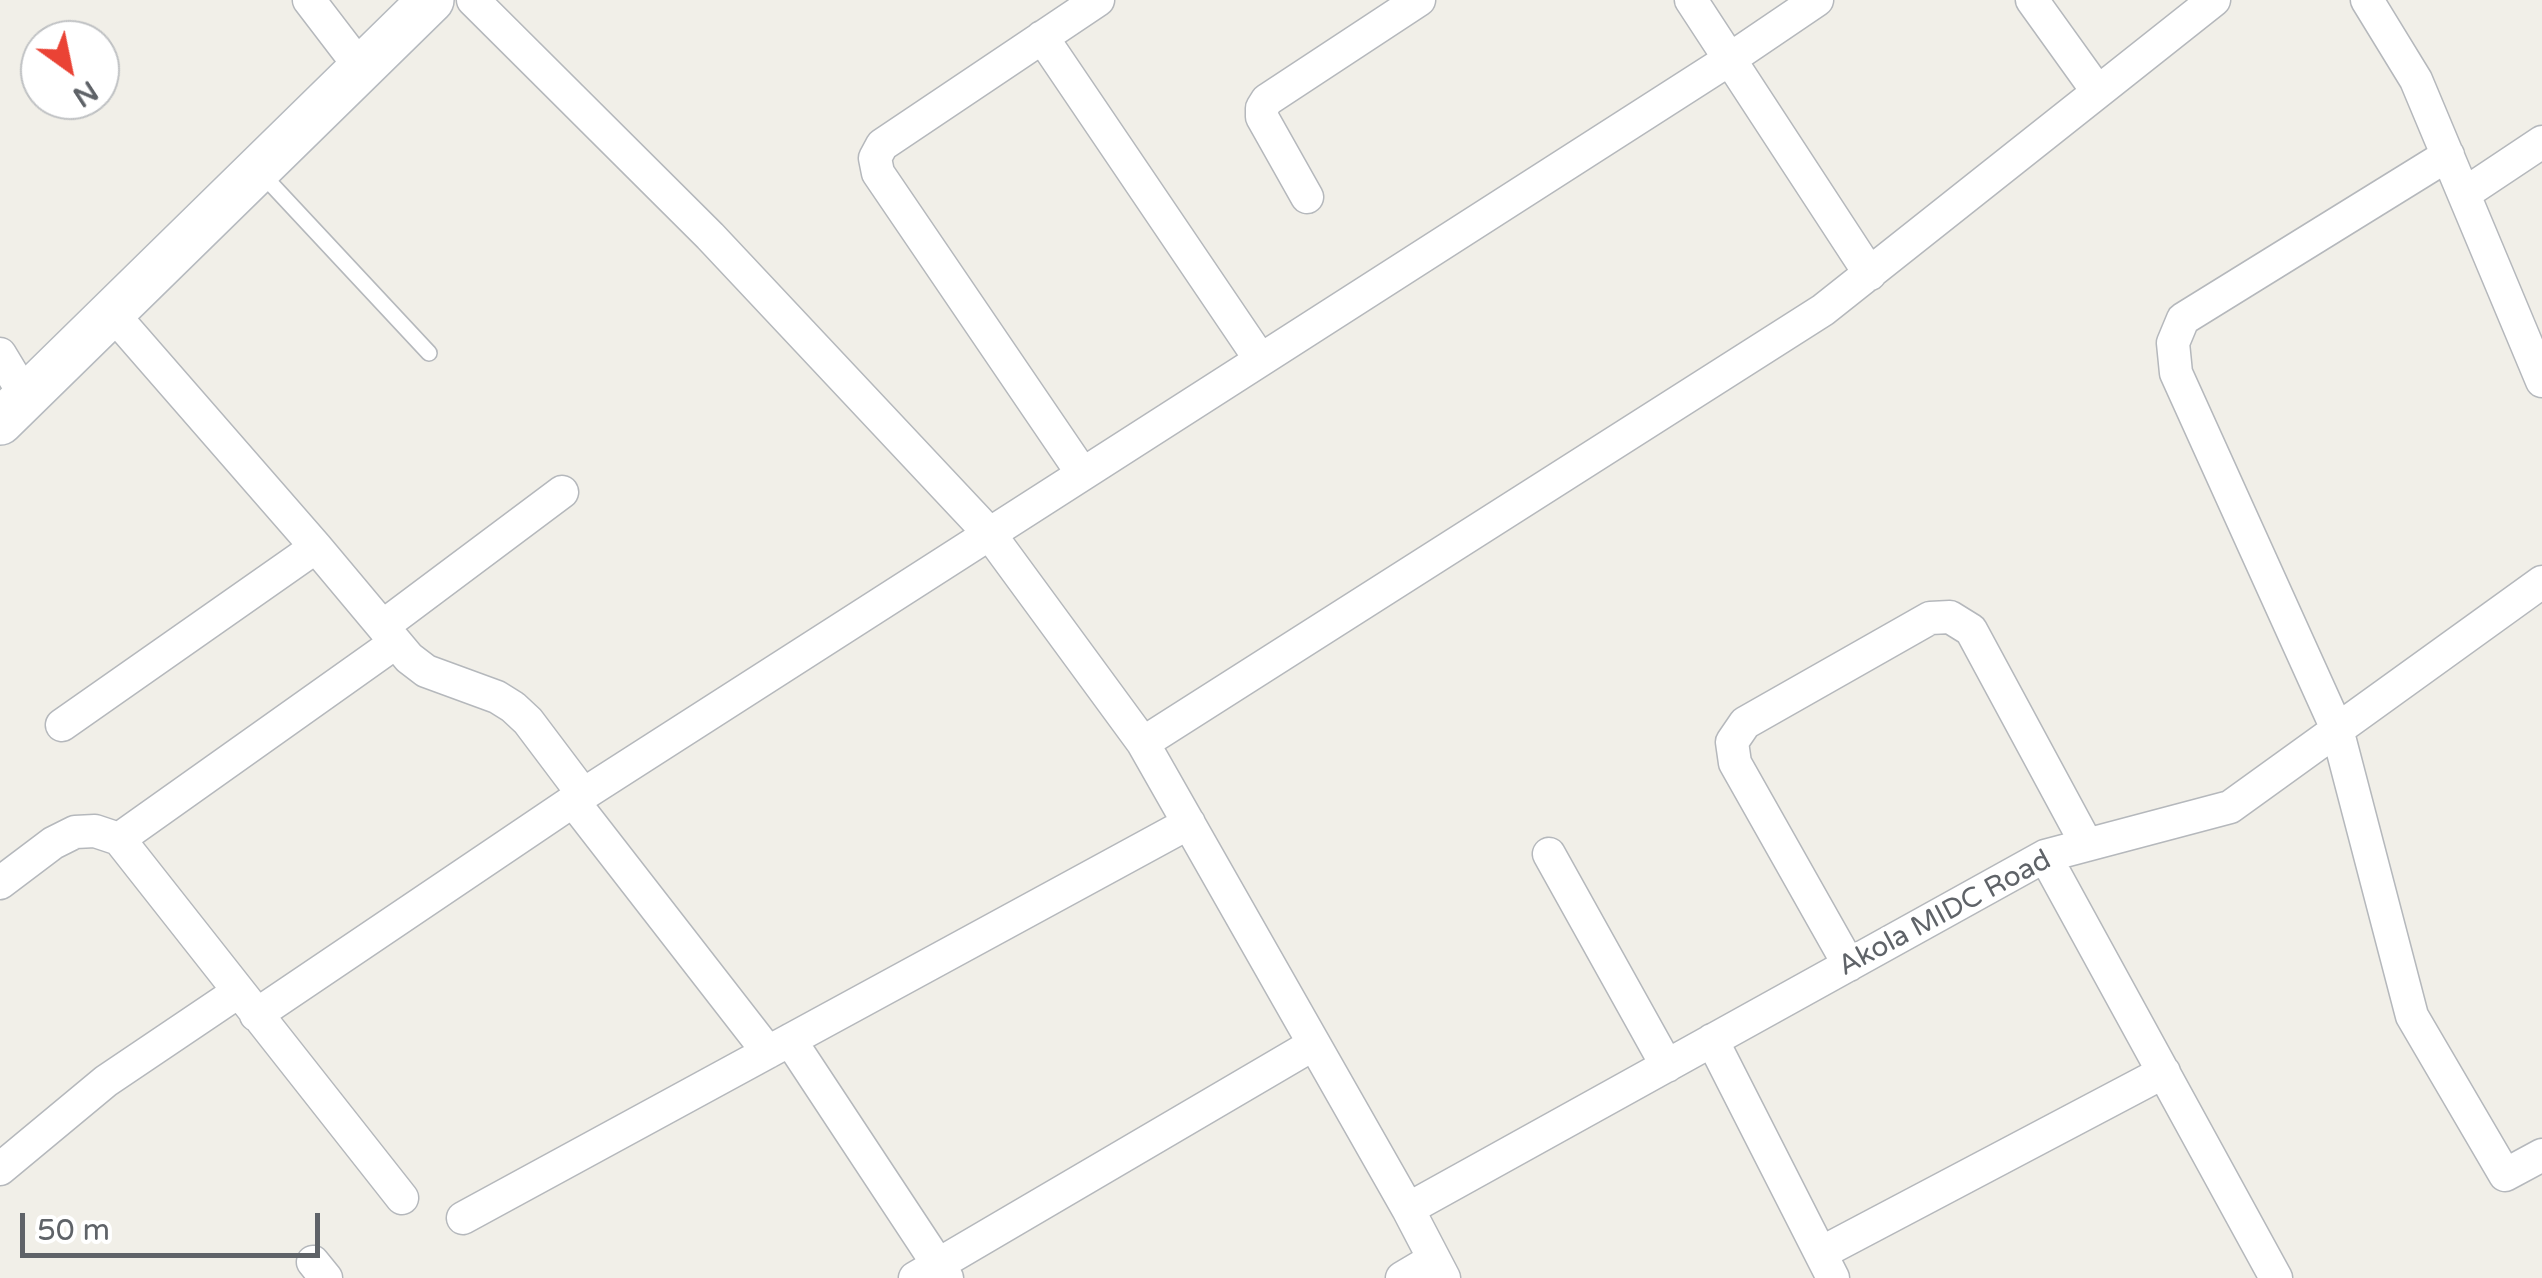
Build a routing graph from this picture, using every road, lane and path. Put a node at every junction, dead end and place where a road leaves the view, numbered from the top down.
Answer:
1 (309, 0) edge
2 (431, 0) edge
3 (474, 0) edge
4 (1098, 0) edge
5 (1419, 0) edge
6 (1691, 0) edge
7 (1817, 0) edge
8 (2032, 0) edge
9 (2214, 0) edge
10 (2367, 0) edge
11 (1042, 37) junction
12 (1730, 59) junction
13 (362, 68) junction
14 (2098, 92) junction
15 (2542, 142) edge
16 (2448, 155) junction
17 (258, 170) junction
18 (2464, 194) junction
19 (1306, 197) dead end
20 (1870, 274) junction
21 (112, 313) junction
22 (428, 353) dead end
23 (0, 354) edge
24 (1260, 359) junction
25 (2542, 382) edge
26 (13, 410) edge
27 (1082, 473) junction
28 (562, 492) dead end
29 (989, 532) junction
30 (316, 547) junction
31 (2542, 582) edge
32 (389, 634) junction
33 (62, 725) dead end
34 (2337, 729) junction
35 (1143, 743) junction
36 (578, 798) junction
37 (1189, 823) junction
38 (119, 839) junction
39 (2087, 845) junction
40 (1549, 854) dead end
41 (2046, 856) junction
42 (0, 883) edge
43 (1849, 964) junction
44 (247, 1003) junction
45 (1712, 1040) junction
46 (1314, 1044) junction
47 (779, 1046) junction
48 (1667, 1066) junction
49 (2164, 1072) junction
50 (0, 1169) edge
51 (2538, 1169) edge
52 (402, 1198) dead end
53 (1408, 1208) junction
54 (464, 1218) dead end
55 (1827, 1266) edge
56 (1439, 1268) edge
57 (933, 1274) edge
58 (2265, 1274) edge
59 (1402, 1278) edge

1 - 13 street
2 - 13 main road
3 - 29 street
4 - 11 street
5 - 19 street
6 - 12 street
7 - 12 street
8 - 14 street
9 - 14 street
10 - 16 street
11 - 24 street
11 - 27 street
12 - 20 street
12 - 24 street
13 - 17 main road
14 - 20 street
15 - 18 street
16 - 18 street
16 - 34 street
17 - 21 main road
17 - 22 lane
18 - 25 street
20 - 35 street
21 - 26 main road
21 - 30 street
23 - 26 street
24 - 27 street
27 - 29 street
28 - 32 street
29 - 35 street
29 - 36 street
30 - 32 street
30 - 33 street
31 - 34 street, Akola MIDC Road
32 - 36 street
32 - 38 street
34 - 39 street, Akola MIDC Road
34 - 51 street
35 - 37 street
36 - 44 street
36 - 47 street
37 - 46 street
37 - 47 street
38 - 42 street
38 - 44 street
39 - 41 street, Akola MIDC Road
39 - 43 street
40 - 48 street
41 - 43 street, Akola MIDC Road
41 - 49 street
43 - 45 street, Akola MIDC Road
44 - 50 street
44 - 52 street
45 - 48 street, Akola MIDC Road
45 - 55 street
46 - 53 street
46 - 57 street
47 - 54 street
47 - 57 street
48 - 53 street, Akola MIDC Road
49 - 55 street
49 - 58 street
53 - 56 street
56 - 59 street

